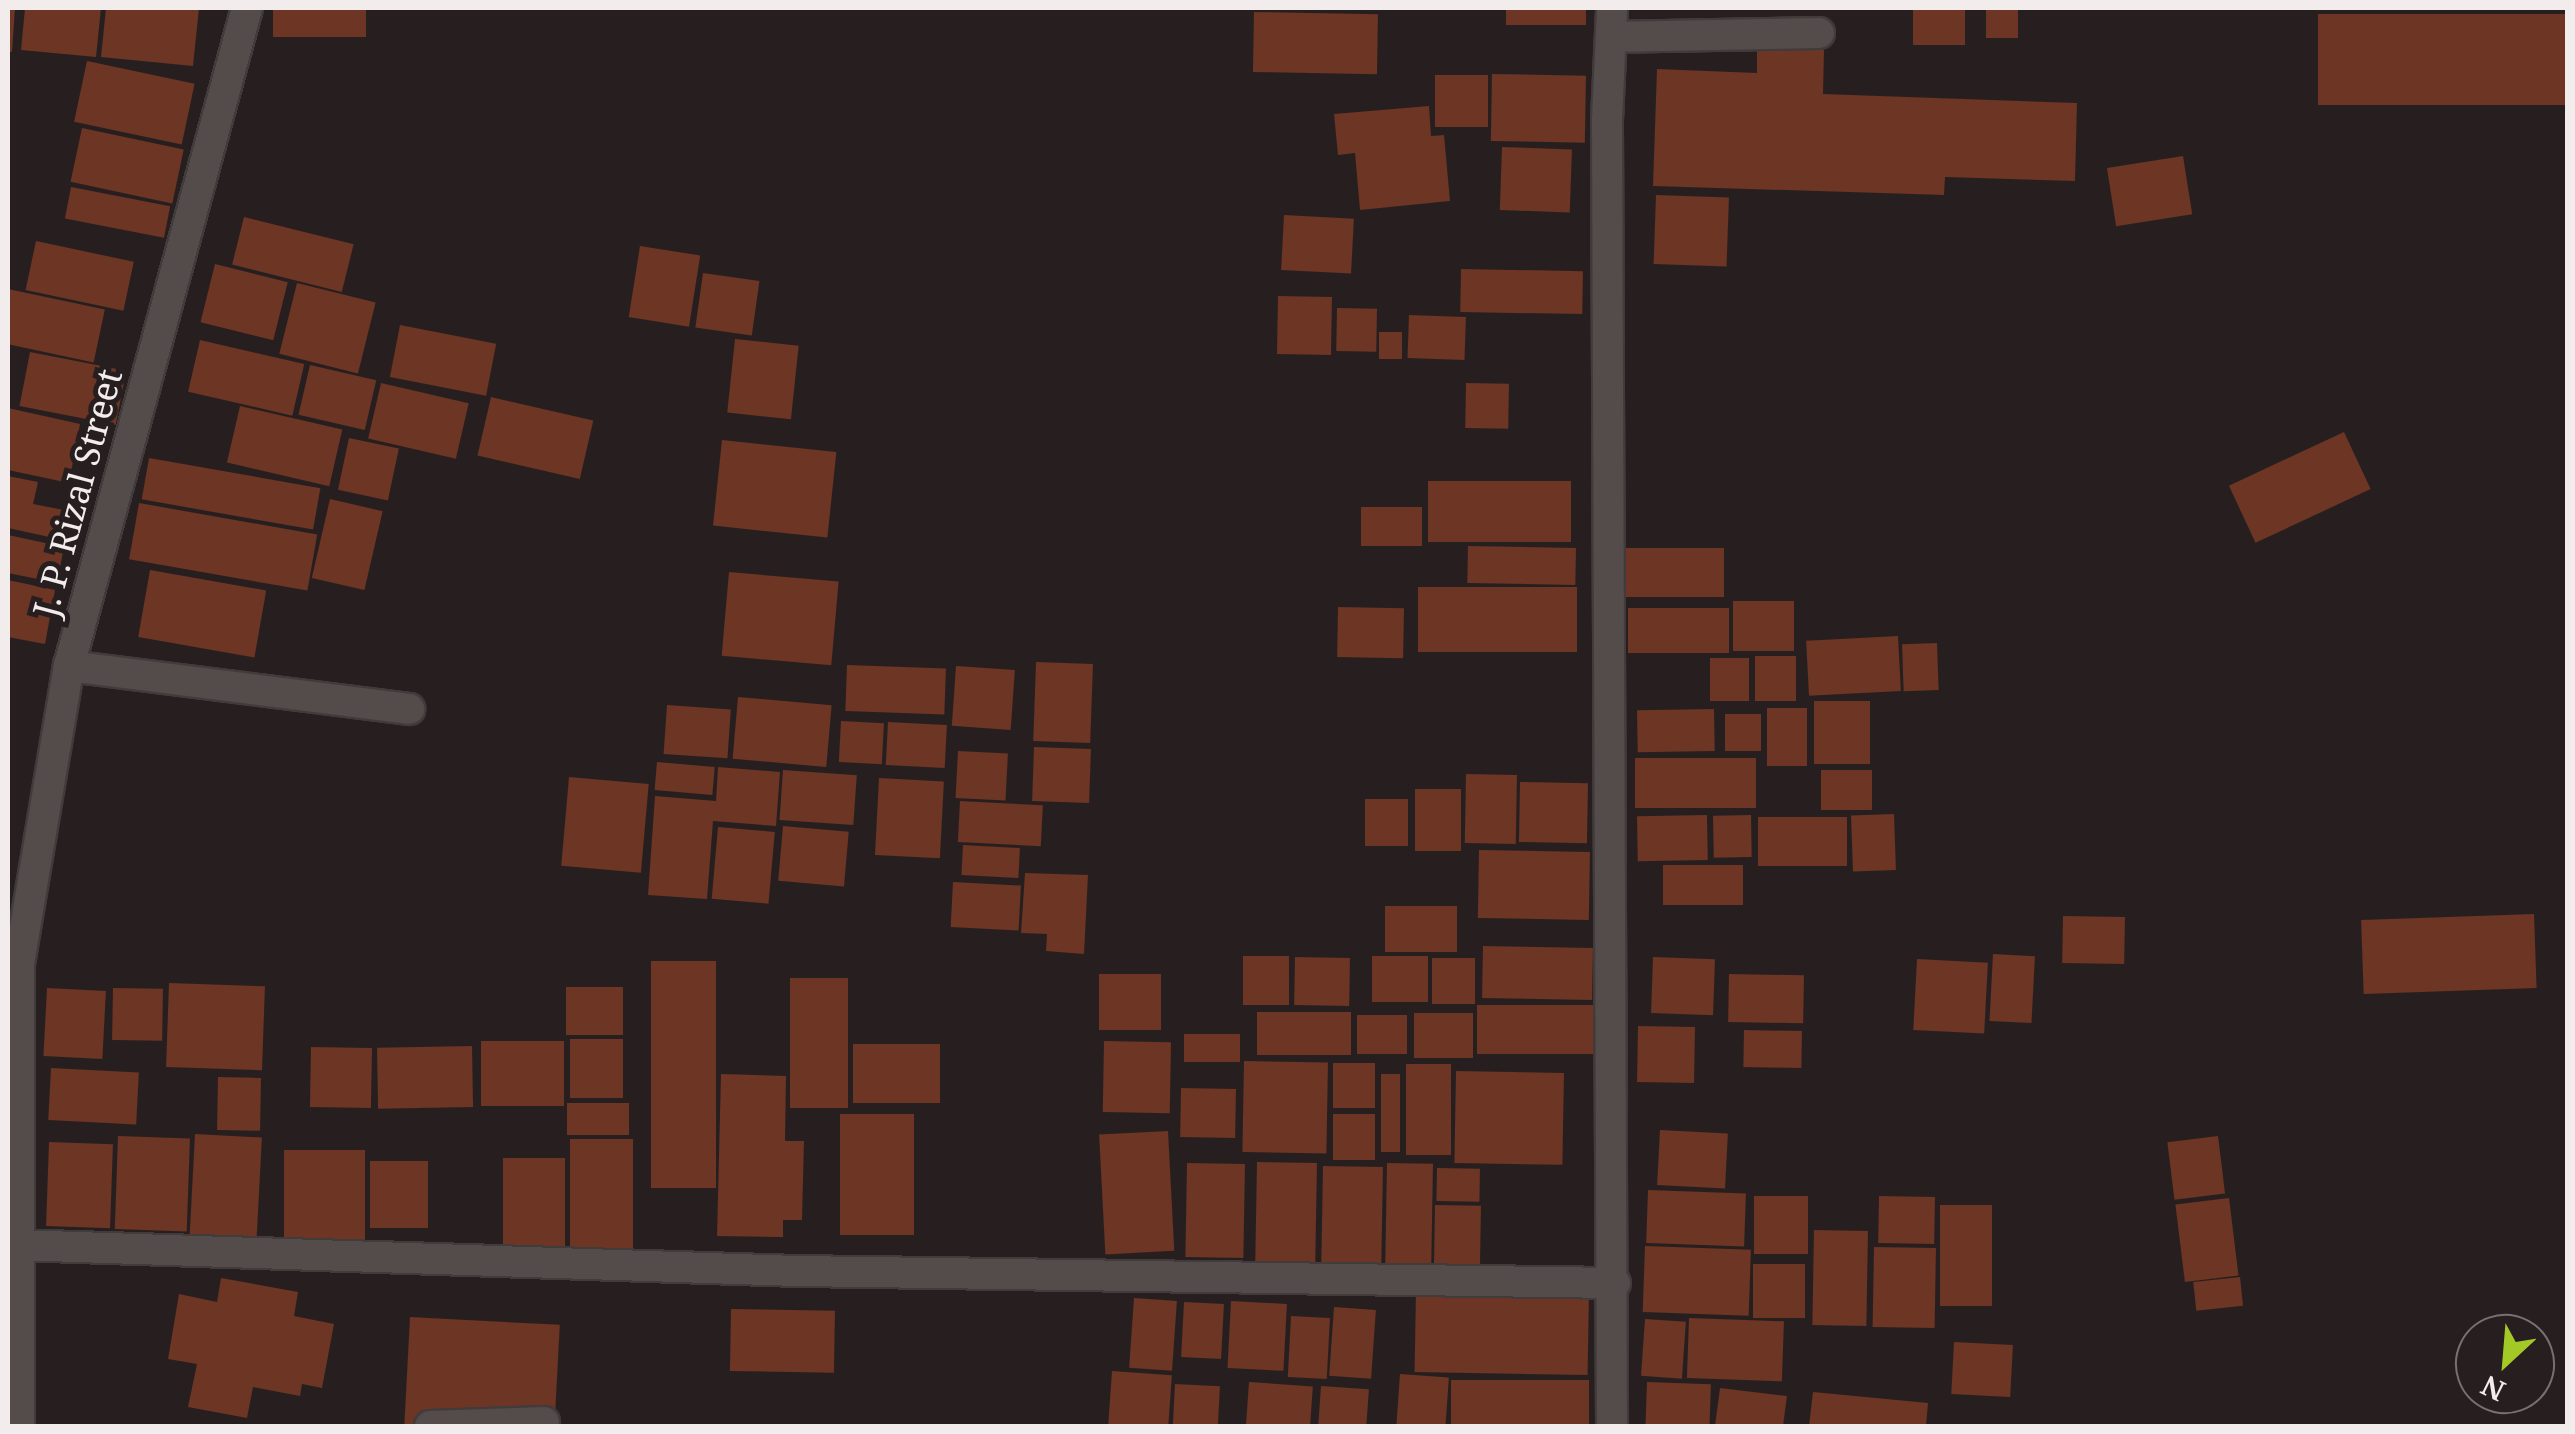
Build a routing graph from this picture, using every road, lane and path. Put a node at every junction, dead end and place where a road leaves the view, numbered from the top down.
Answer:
1 (247, 8) edge
2 (1611, 22) edge
3 (1819, 33) dead end
4 (69, 666) junction
5 (409, 708) dead end
6 (17, 1244) junction
7 (1615, 1283) junction
8 (544, 1422) dead end
9 (19, 1426) edge
10 (430, 1426) edge
11 (1612, 1426) edge

1 - 4 street, J. P. Rizal Street
2 - 3 street
2 - 7 street
4 - 5 street
4 - 6 street, J. P. Rizal Street
6 - 7 street
6 - 9 street, J. P. Rizal Street
7 - 11 street
8 - 10 street

